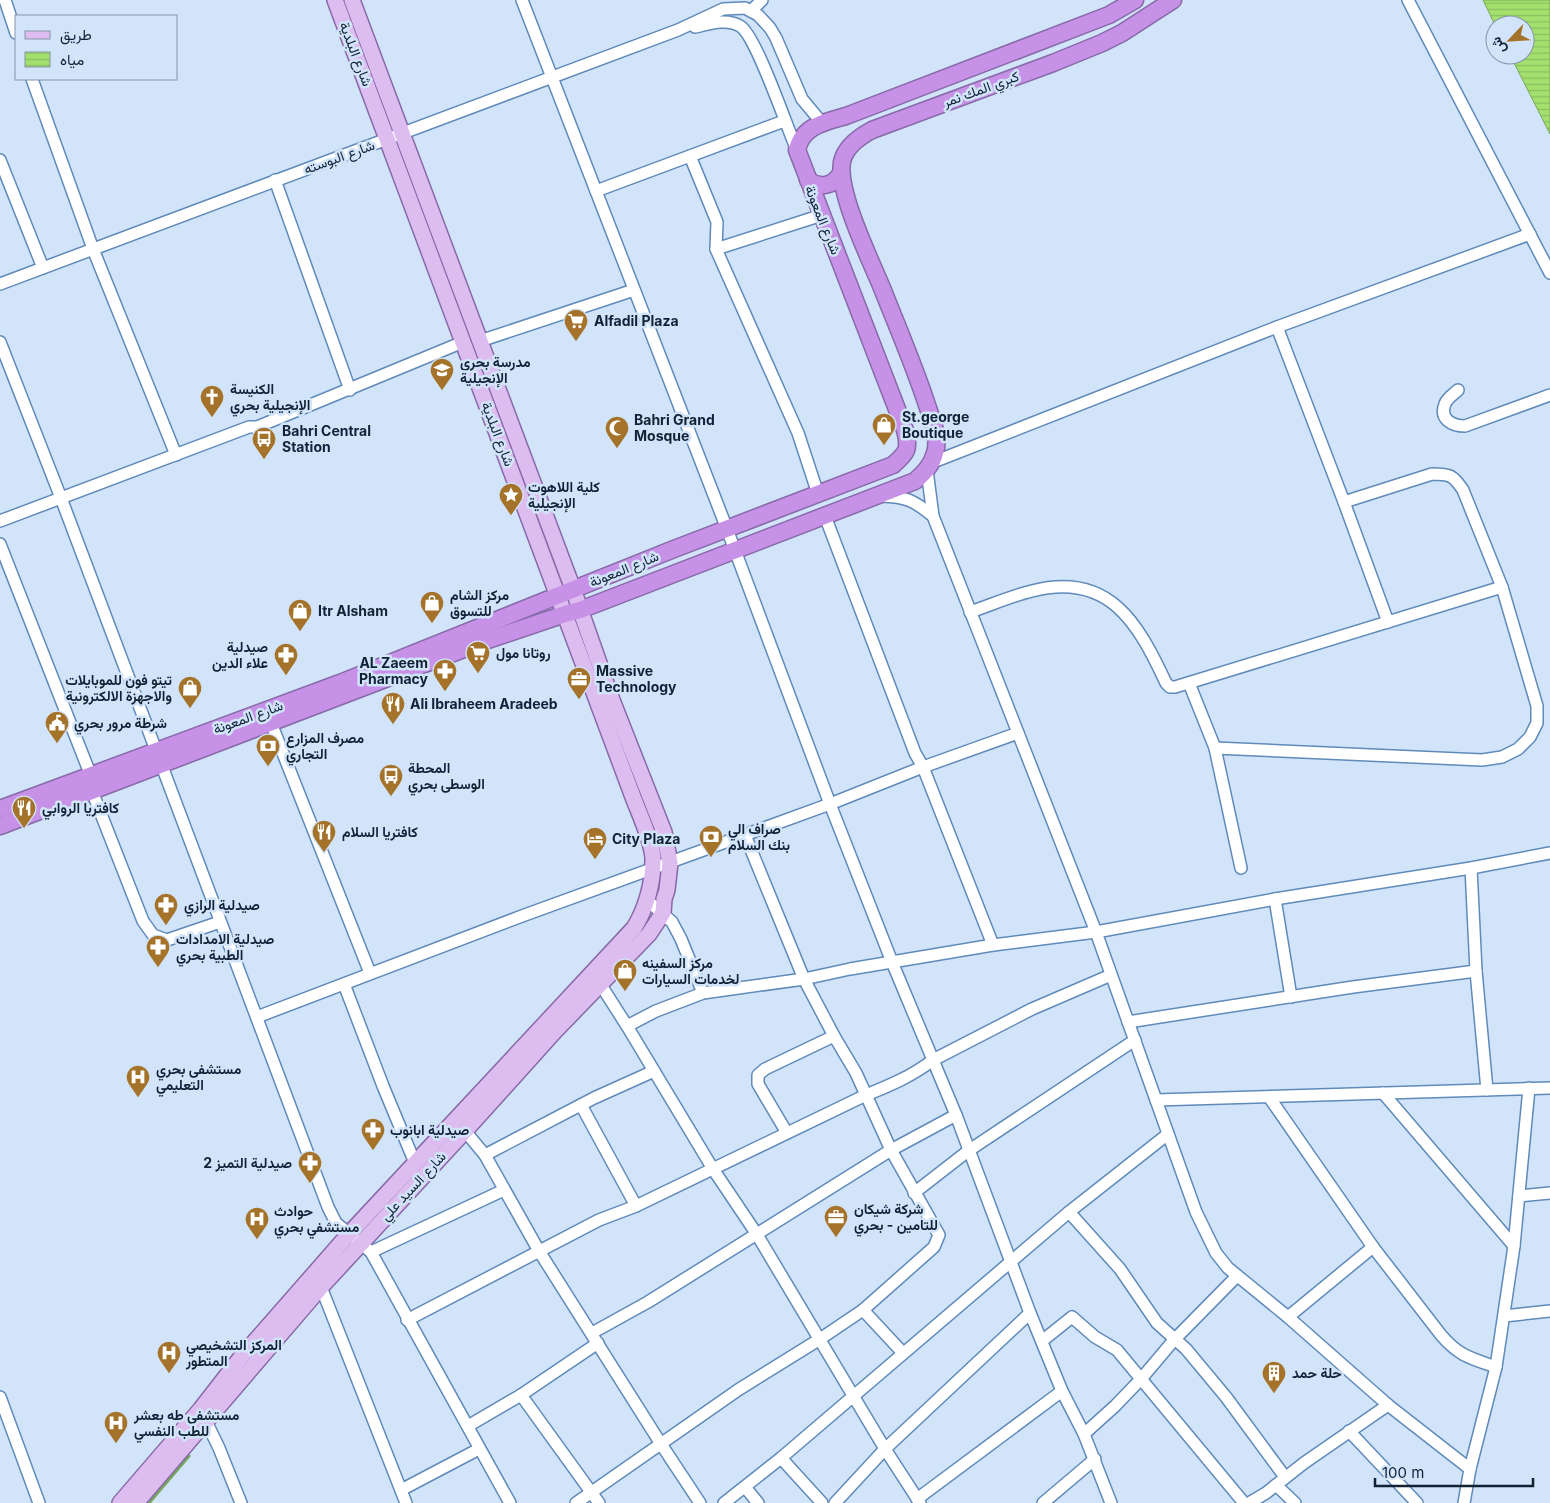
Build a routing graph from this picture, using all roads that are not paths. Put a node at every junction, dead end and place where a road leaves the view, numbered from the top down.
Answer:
1 (4, 0) edge
2 (335, 0) edge
3 (352, 0) edge
4 (522, 0) edge
5 (762, 0) edge
6 (1135, 0) edge
7 (1173, 0) edge
8 (1408, 0) edge
9 (744, 7) edge
10 (15, 30) edge
11 (678, 30) junction
12 (552, 77) junction
13 (32, 80) edge
14 (784, 120) junction
15 (822, 123) junction
16 (402, 133) junction
17 (387, 139) junction
18 (797, 150) junction
19 (690, 156) junction
20 (0, 160) edge
21 (841, 173) junction
22 (275, 180) junction
23 (808, 180) junction
24 (596, 191) junction
25 (822, 215) junction
26 (1530, 234) junction
27 (93, 249) junction
28 (716, 249) junction
29 (43, 268) junction
30 (1550, 273) edge
31 (0, 284) edge
32 (634, 290) junction
33 (1277, 327) junction
34 (480, 341) junction
35 (0, 342) edge
36 (463, 342) junction
37 (350, 390) junction
38 (1458, 390) dead end
39 (1550, 395) edge
40 (176, 455) junction
41 (929, 467) junction
42 (818, 494) junction
43 (877, 496) junction
44 (61, 498) junction
45 (1344, 502) junction
46 (825, 516) junction
47 (933, 516) junction
48 (0, 521) edge
49 (727, 529) junction
50 (0, 544) edge
51 (734, 550) junction
52 (1502, 587) junction
53 (565, 592) junction
54 (573, 612) junction
55 (970, 612) junction
56 (1388, 622) junction
57 (1189, 683) junction
58 (605, 702) junction
59 (271, 723) junction
60 (1018, 733) junction
61 (1215, 748) junction
62 (159, 758) junction
63 (923, 767) junction
64 (91, 783) junction
65 (830, 804) junction
66 (0, 809) edge
67 (0, 826) edge
68 (745, 834) junction
69 (1550, 853) edge
70 (670, 863) junction
71 (1241, 868) dead end
72 (1471, 868) junction
73 (652, 869) junction
74 (1275, 899) junction
75 (647, 900) junction
76 (663, 913) junction
77 (220, 922) junction
78 (1096, 932) junction
79 (993, 945) junction
80 (892, 962) junction
81 (1476, 971) junction
82 (370, 973) junction
83 (1111, 975) junction
84 (596, 978) junction
85 (804, 979) junction
86 (344, 984) junction
87 (703, 993) junction
88 (1290, 997) junction
89 (257, 1017) junction
90 (1128, 1022) junction
91 (627, 1026) junction
92 (834, 1036) junction
93 (1134, 1040) junction
94 (933, 1060) junction
95 (654, 1071) junction
96 (1529, 1088) junction
97 (1550, 1088) edge
98 (1487, 1090) junction
99 (1383, 1093) junction
100 (866, 1094) junction
101 (1269, 1097) junction
102 (1156, 1100) junction
103 (581, 1105) junction
104 (956, 1115) junction
105 (465, 1131) junction
106 (787, 1133) junction
107 (1168, 1134) junction
108 (891, 1150) junction
109 (968, 1151) junction
110 (485, 1155) junction
111 (415, 1163) junction
112 (714, 1169) junction
113 (504, 1190) junction
114 (914, 1193) junction
115 (1550, 1193) edge
116 (1520, 1196) junction
117 (636, 1206) junction
118 (1069, 1212) junction
119 (756, 1233) junction
120 (360, 1243) junction
121 (1374, 1246) junction
122 (1514, 1246) junction
123 (539, 1250) junction
124 (1011, 1262) junction
125 (1237, 1276) junction
126 (321, 1287) junction
127 (863, 1310) junction
128 (1550, 1311) edge
129 (1030, 1313) junction
130 (1504, 1316) junction
131 (1288, 1317) junction
132 (407, 1320) junction
133 (592, 1333) junction
134 (820, 1339) junction
135 (1174, 1340) junction
136 (1042, 1341) junction
137 (598, 1343) junction
138 (903, 1353) junction
139 (1496, 1367) junction
140 (1141, 1379) junction
141 (1062, 1391) junction
142 (521, 1395) junction
143 (853, 1395) junction
144 (0, 1397) edge
145 (1388, 1405) junction
146 (203, 1415) junction
147 (468, 1426) junction
148 (1349, 1431) junction
149 (1084, 1434) junction
150 (661, 1444) junction
151 (479, 1448) junction
152 (885, 1449) junction
153 (781, 1458) junction
154 (1095, 1459) junction
155 (1470, 1469) junction
156 (1280, 1481) junction
157 (745, 1487) junction
158 (401, 1490) junction
159 (592, 1493) junction
160 (918, 1501) edge
161 (39, 1503) edge
162 (120, 1503) edge
163 (136, 1503) edge
164 (241, 1503) edge
165 (406, 1503) edge
166 (510, 1503) edge
167 (576, 1503) edge
168 (599, 1503) edge
169 (700, 1503) edge
170 (724, 1503) edge
171 (758, 1503) edge
172 (822, 1503) edge
173 (835, 1503) edge
174 (1043, 1503) edge
175 (1111, 1503) edge
176 (1244, 1503) edge
177 (1249, 1503) edge
178 (1295, 1503) edge
179 (1417, 1503) edge
180 (1464, 1503) edge

1 - 10 street
2 - 17 main road, شارع البلدية
3 - 16 main road, شارع البلدية
4 - 12 street
5 - 9 street
6 - 15 highway, كبري المك نمر
7 - 21 highway, كبري المك نمر
8 - 26 street
9 - 11 street
9 - 15 street
11 - 12 street, شارع البوسته
11 - 14 street
12 - 16 street, شارع البوسته
12 - 24 street
13 - 27 street
14 - 18 street
14 - 19 street
15 - 18 highway
16 - 17 street, شارع البوسته
16 - 34 main road, شارع البلدية
17 - 22 street, شارع البوسته
17 - 36 main road, شارع البلدية
18 - 23 highway, شارع المعونة
19 - 24 street
19 - 28 street
20 - 29 street
21 - 23 highway
21 - 41 highway, شارع المعونة
22 - 27 street, شارع البوسته
22 - 37 street
23 - 25 highway, شارع المعونة
24 - 32 street
25 - 28 street
25 - 42 highway, شارع المعونة
26 - 30 street
26 - 33 street
27 - 29 street, شارع البوسته
27 - 40 street
28 - 42 street
29 - 31 street, شارع البوسته
32 - 34 street
32 - 49 street
33 - 41 street
33 - 45 street
34 - 53 main road, شارع البلدية
35 - 44 street
36 - 37 street
36 - 53 main road, شارع البلدية
37 - 40 street
38 - 39 street
40 - 44 street
41 - 43 highway, شارع المعونة
41 - 47 street
42 - 49 highway, شارع المعونة
43 - 46 highway, شارع المعونة
43 - 47 street
44 - 48 street
44 - 62 street
45 - 52 street
45 - 56 street
46 - 51 highway, شارع المعونة
46 - 63 street
47 - 55 street
49 - 51 street
49 - 53 highway, شارع المعونة
50 - 64 street
51 - 54 highway, شارع المعونة
51 - 65 street
52 - 56 street
52 - 61 street
53 - 54 main road, شارع البلدية
53 - 62 highway, شارع المعونة
54 - 58 main road, شارع البلدية
54 - 59 highway, شارع المعونة
55 - 57 street
55 - 60 street
56 - 57 street
57 - 61 street
58 - 70 main road, شارع البلدية
58 - 73 main road, شارع البلدية
59 - 62 highway, شارع المعونة
59 - 82 street
60 - 63 street
60 - 78 street
61 - 71 street
62 - 64 highway, شارع المعونة
62 - 77 street
63 - 65 street
63 - 79 street
64 - 66 highway, شارع المعونة
64 - 67 highway, شارع المعونة
64 - 77 street
65 - 68 street
65 - 80 street
68 - 70 street
68 - 85 street
69 - 72 street
70 - 73 street
70 - 76 main road, شارع السيد علي
72 - 74 street
72 - 81 street
73 - 75 main road, شارع السيد علي
73 - 82 street
74 - 78 street
74 - 88 street
75 - 76 street
75 - 84 main road, شارع السيد علي
76 - 84 main road, شارع السيد علي
76 - 87 street
77 - 89 street
78 - 79 street
78 - 83 street
79 - 80 street
80 - 85 street
80 - 94 street
81 - 88 street
81 - 98 street
82 - 86 street
83 - 90 street
83 - 94 street
84 - 91 street
84 - 105 main road, شارع السيد علي
84 - 111 main road, شارع السيد علي
85 - 87 street
85 - 92 street
86 - 89 street
86 - 111 street
87 - 91 street
88 - 90 street
89 - 120 street
90 - 93 street
91 - 95 street
92 - 100 street
92 - 106 street
93 - 102 street
93 - 109 street
94 - 100 street
94 - 104 street
95 - 103 street
95 - 112 street
96 - 97 street
96 - 98 street
96 - 116 street
98 - 99 street
99 - 101 street
99 - 122 street
100 - 106 street
100 - 108 street
101 - 102 street
101 - 121 street
102 - 107 street
103 - 110 street
103 - 117 street
104 - 108 street
104 - 109 street
105 - 110 street
105 - 120 main road, شارع السيد علي
106 - 112 street
107 - 118 street
107 - 125 street
108 - 114 street
108 - 119 street
109 - 114 street
109 - 124 street
110 - 113 street
111 - 120 main road, شارع السيد علي
112 - 117 street
112 - 119 street
113 - 120 street
113 - 123 street
114 - 127 street
115 - 116 street
116 - 122 street
117 - 123 street
118 - 124 street
118 - 135 street
119 - 133 street
119 - 134 street
120 - 126 main road, شارع السيد علي
120 - 132 street
120 - 146 main road, شارع السيد علي
121 - 131 street
121 - 139 street
122 - 130 street
123 - 132 street
123 - 133 street
124 - 129 street
124 - 138 street
125 - 131 street
125 - 135 street
126 - 146 main road, شارع السيد علي
126 - 158 street
127 - 134 street
127 - 138 street
128 - 130 street
129 - 136 street
129 - 152 street
130 - 139 street
131 - 145 street
132 - 147 street
133 - 137 street
134 - 143 street
134 - 150 street
135 - 140 street
135 - 156 street
136 - 140 street
136 - 141 street
137 - 142 street
137 - 150 street
138 - 143 street
139 - 155 street
140 - 149 street
140 - 176 street
141 - 149 street
141 - 160 street
142 - 147 street
142 - 159 street
143 - 152 street
143 - 153 street
144 - 161 street
145 - 148 street
145 - 155 street
146 - 162 main road, شارع السيد علي
146 - 163 main road, شارع السيد علي
146 - 164 street
147 - 151 street
148 - 156 street
148 - 179 street
149 - 154 street
150 - 159 street
150 - 169 street
151 - 158 street
151 - 166 street
152 - 160 street
152 - 173 street
153 - 157 street
153 - 172 street
154 - 174 street
154 - 175 street
155 - 180 street
156 - 177 street
156 - 178 street
157 - 170 street
157 - 171 street
158 - 165 street
159 - 167 street
159 - 168 street

